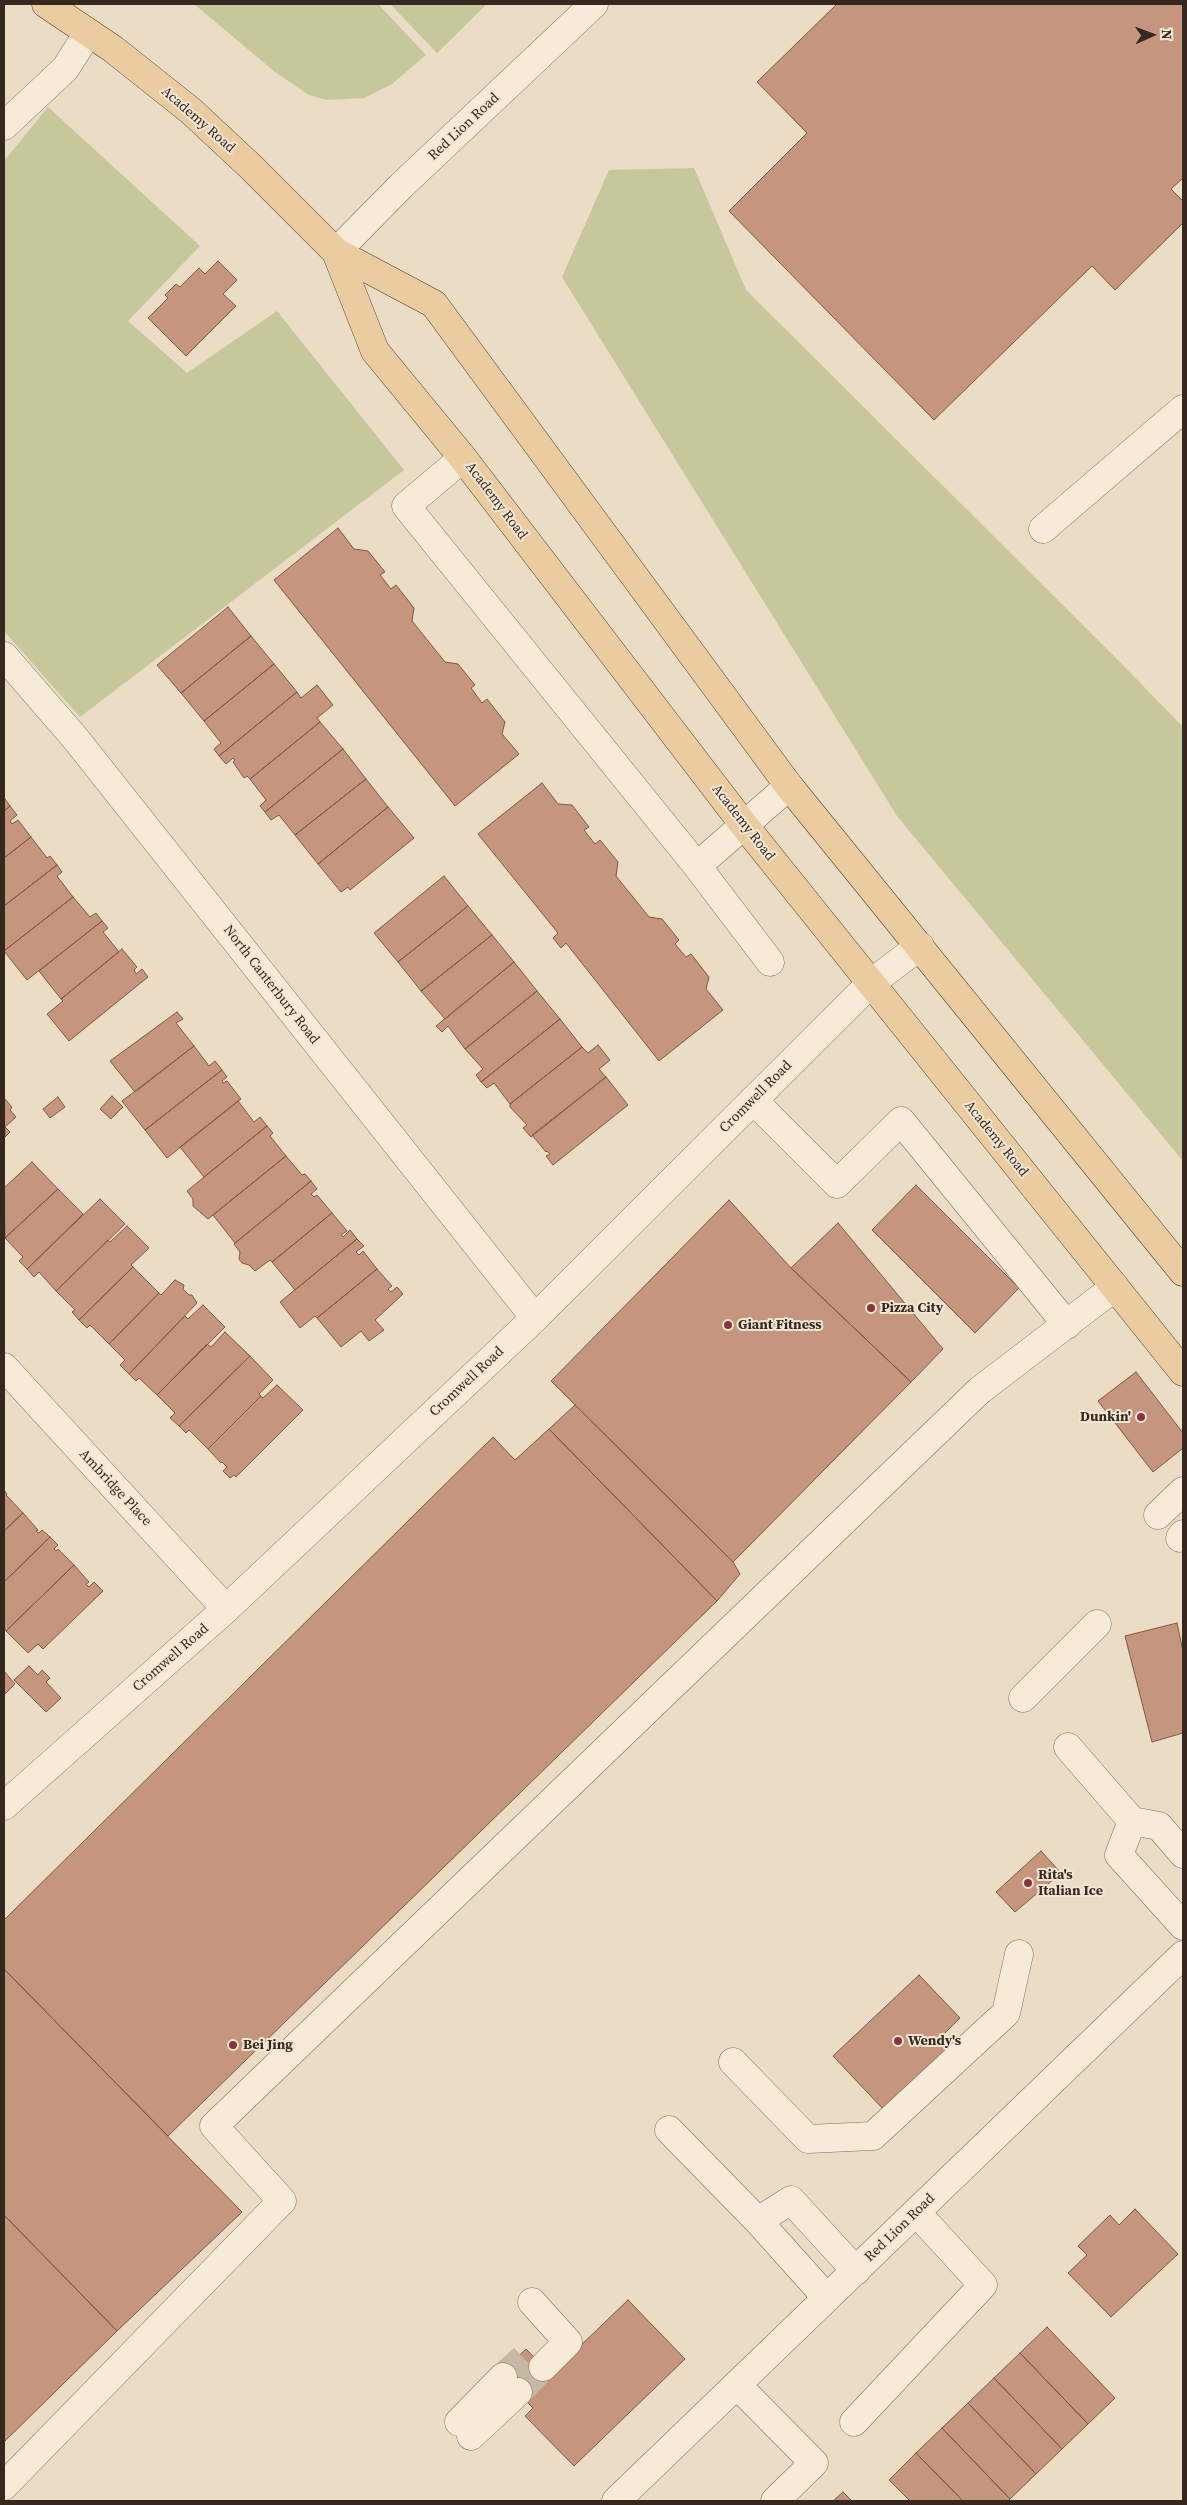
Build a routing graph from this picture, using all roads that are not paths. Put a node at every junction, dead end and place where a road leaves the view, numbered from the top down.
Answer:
1 (46, 4) edge
2 (594, 4) edge
3 (88, 34) junction
4 (4, 126) edge
5 (336, 252) junction
6 (1183, 408) edge
7 (463, 458) junction
8 (1044, 530) dead end
9 (4, 656) edge
10 (789, 786) junction
11 (744, 825) junction
12 (697, 866) junction
13 (920, 946) junction
14 (770, 962) dead end
15 (871, 983) junction
16 (754, 1100) junction
17 (1183, 1272) edge
18 (1116, 1287) junction
19 (535, 1318) junction
20 (1067, 1324) junction
21 (4, 1367) edge
22 (1183, 1372) edge
23 (1183, 1491) edge
24 (1158, 1515) dead end
25 (226, 1609) junction
26 (1097, 1624) dead end
27 (1023, 1698) dead end
28 (1068, 1748) dead end
29 (4, 1806) edge
30 (1132, 1821) junction
31 (1183, 1854) edge
32 (1183, 1926) edge
33 (1019, 1954) dead end
34 (1181, 1960) edge
35 (733, 2062) dead end
36 (669, 2130) dead end
37 (916, 2212) junction
38 (758, 2221) junction
39 (856, 2271) junction
40 (827, 2298) junction
41 (532, 2302) dead end
42 (537, 2360) tunnel mouth
43 (510, 2385) tunnel mouth
44 (737, 2385) junction
45 (854, 2422) dead end
46 (465, 2429) dead end
47 (4, 2486) edge
48 (616, 2501) edge
49 (775, 2501) edge

1 - 3 main road, Academy Road
2 - 5 street, Red Lion Road
3 - 4 street
3 - 5 main road, Academy Road
5 - 7 main road, Academy Road
5 - 10 main road, Academy Road
6 - 8 street
7 - 11 main road, Academy Road
7 - 12 street
9 - 19 street, North Canterbury Road
10 - 11 street
10 - 13 main road, Academy Road
11 - 12 street
11 - 15 main road, Academy Road
12 - 14 street
13 - 15 street, Cromwell Road
13 - 17 main road, Academy Road
15 - 16 street, Cromwell Road
15 - 18 main road, Academy Road
16 - 19 street, Cromwell Road
16 - 20 street
18 - 20 street
18 - 22 main road, Academy Road
19 - 25 street, Cromwell Road
20 - 47 street
21 - 25 street, Ambridge Place
23 - 24 street
25 - 29 street, Cromwell Road
26 - 27 street
28 - 30 street
30 - 31 street
30 - 32 street
33 - 35 street
34 - 37 street, Red Lion Road
36 - 38 street
37 - 39 street, Red Lion Road
37 - 45 street
38 - 39 street
38 - 40 street
39 - 40 street, Red Lion Road
40 - 44 street, Red Lion Road
41 - 42 street
43 - 46 street
44 - 48 street, Red Lion Road
44 - 49 street

